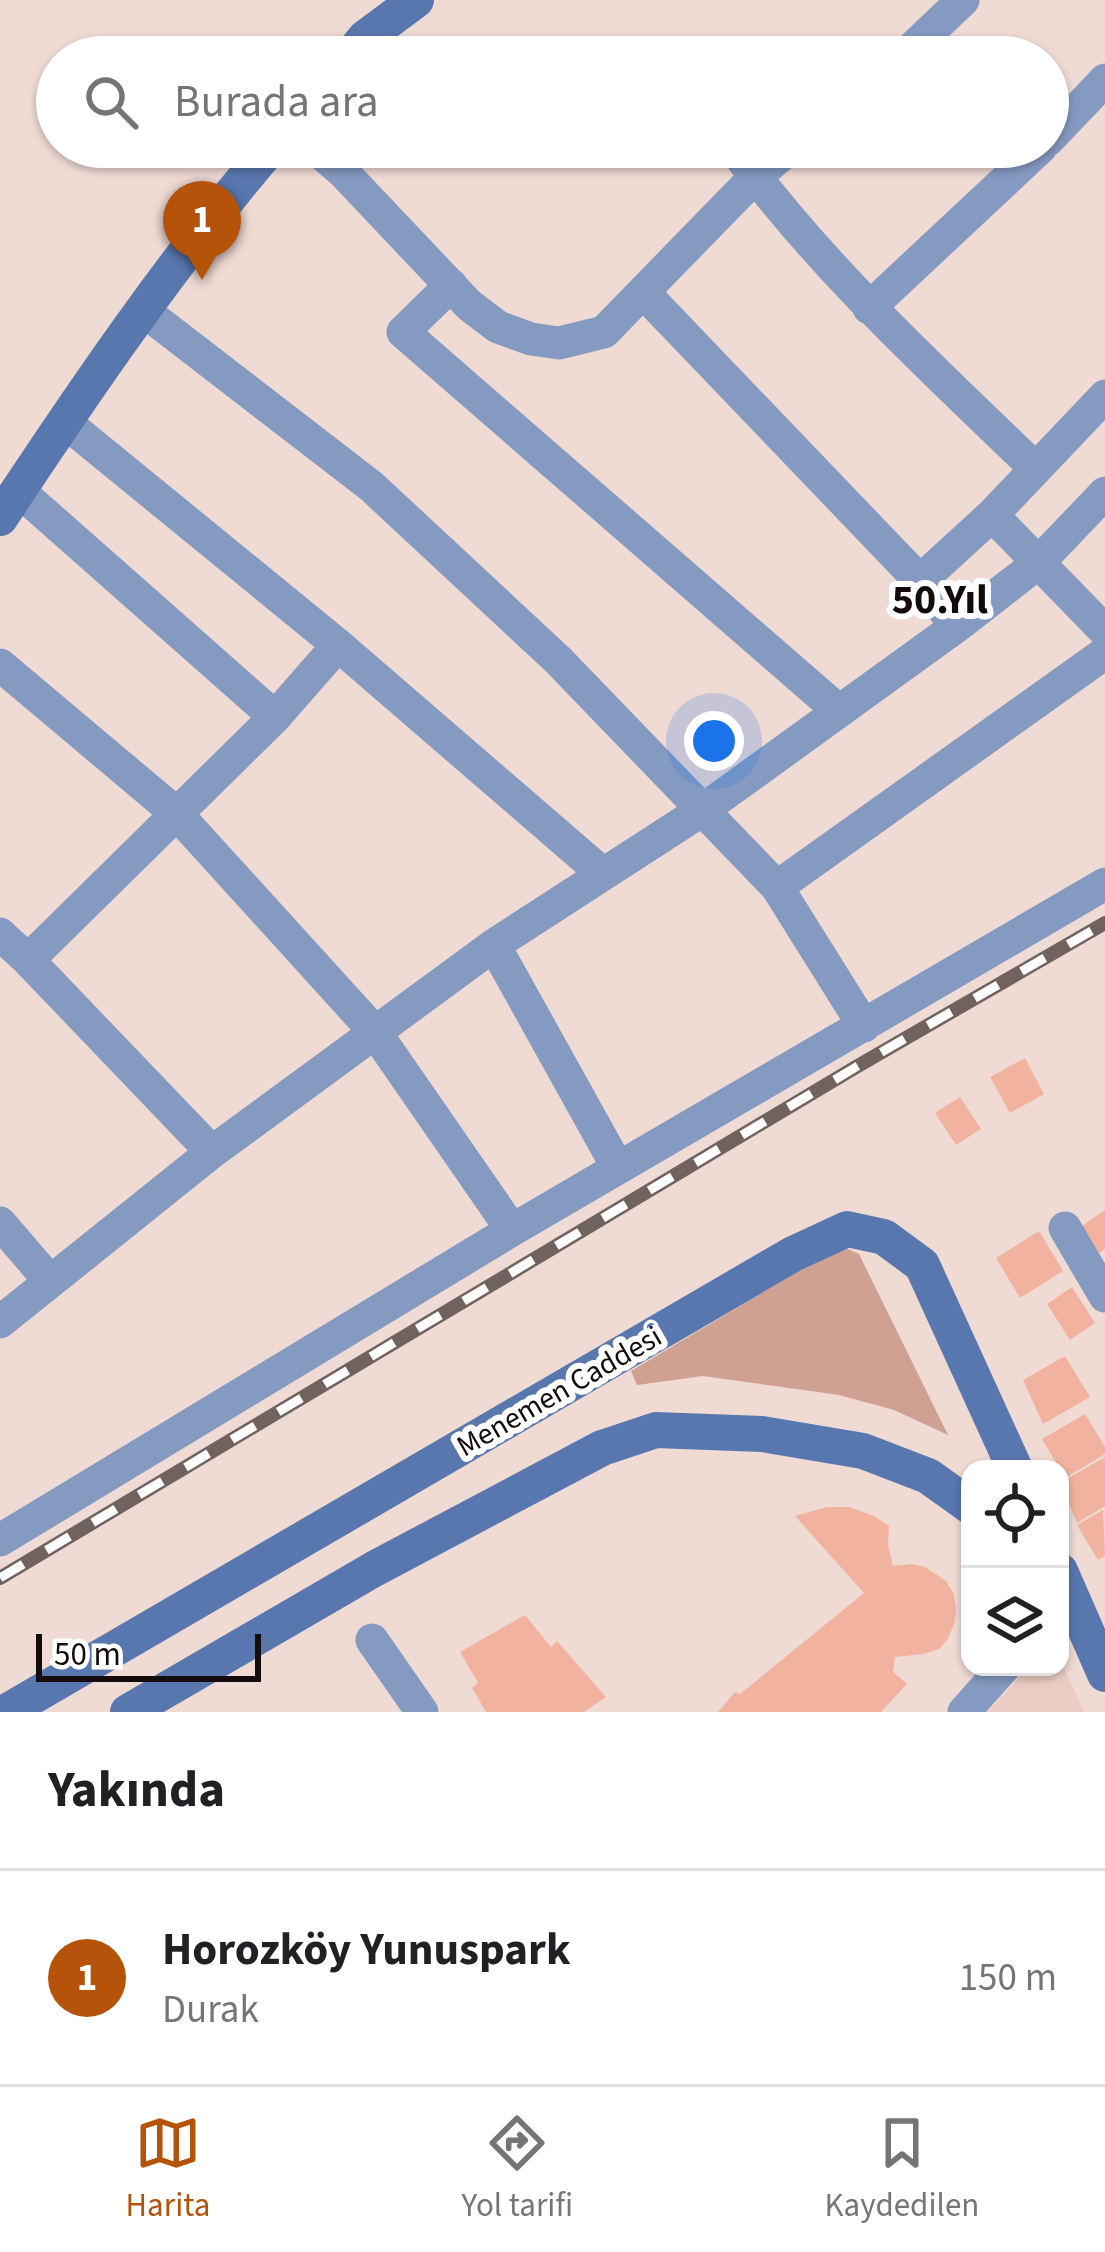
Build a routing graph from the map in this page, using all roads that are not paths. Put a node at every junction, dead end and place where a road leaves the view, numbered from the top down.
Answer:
1 (416, 0) edge
2 (963, 0) edge
3 (368, 36) edge
4 (925, 36) edge
5 (1105, 80) edge
6 (1069, 118) edge
7 (253, 168) edge
8 (338, 168) edge
9 (748, 168) edge
10 (765, 168) edge
11 (1018, 168) edge
12 (754, 177) junction
13 (451, 285) junction
14 (643, 292) junction
15 (868, 308) junction
16 (144, 311) junction
17 (1105, 396) edge
18 (64, 422) junction
19 (1035, 468) junction
20 (1105, 493) edge
21 (9, 504) edge
22 (992, 515) junction
23 (1038, 563) junction
24 (920, 581) junction
25 (957, 626) junction
26 (1105, 631) edge
27 (338, 645) junction
28 (1105, 653) edge
29 (0, 665) edge
30 (839, 711) junction
31 (275, 717) junction
32 (704, 809) junction
33 (176, 813) junction
34 (602, 873) junction
35 (1105, 884) edge
36 (777, 887) junction
37 (0, 934) edge
38 (494, 945) junction
39 (28, 959) junction
40 (864, 1027) junction
41 (375, 1032) junction
42 (212, 1152) junction
43 (618, 1168) junction
44 (0, 1223) edge
45 (1065, 1228) dead end
46 (512, 1230) junction
47 (50, 1280) junction
48 (1105, 1296) edge
49 (0, 1322) edge
50 (1012, 1460) edge
51 (961, 1500) edge
52 (0, 1540) edge
53 (1069, 1617) edge
54 (372, 1640) dead end
55 (1105, 1674) edge
56 (996, 1676) edge
57 (6, 1712) edge
58 (128, 1712) edge
59 (422, 1712) edge
60 (964, 1712) edge

1 - 3 main road
2 - 4 street
5 - 6 street
7 - 16 main road
8 - 13 street
9 - 12 street
10 - 12 street
11 - 15 street
12 - 14 street
12 - 15 street
13 - 14 street
13 - 30 street
14 - 24 street
15 - 19 street
16 - 18 main road
16 - 32 street
17 - 19 street
18 - 21 main road
18 - 27 street
19 - 22 street
20 - 23 street
21 - 31 street
22 - 23 street
22 - 24 street
23 - 25 street
23 - 26 street
24 - 25 street
25 - 30 street
27 - 31 street
27 - 34 street
28 - 36 street
29 - 33 street
30 - 32 street
31 - 33 street
32 - 34 street
32 - 36 street
33 - 39 street
33 - 41 street
34 - 38 street
35 - 40 street
36 - 40 street
37 - 39 street
38 - 41 street
38 - 43 street
39 - 42 street
40 - 43 street
41 - 42 street
41 - 46 street
42 - 47 street
43 - 46 street
44 - 47 street
45 - 48 street
46 - 52 street
47 - 49 street
50 - 57 main road, Menemen Caddesi
51 - 58 main road
53 - 55 main road
54 - 59 street
56 - 60 street

